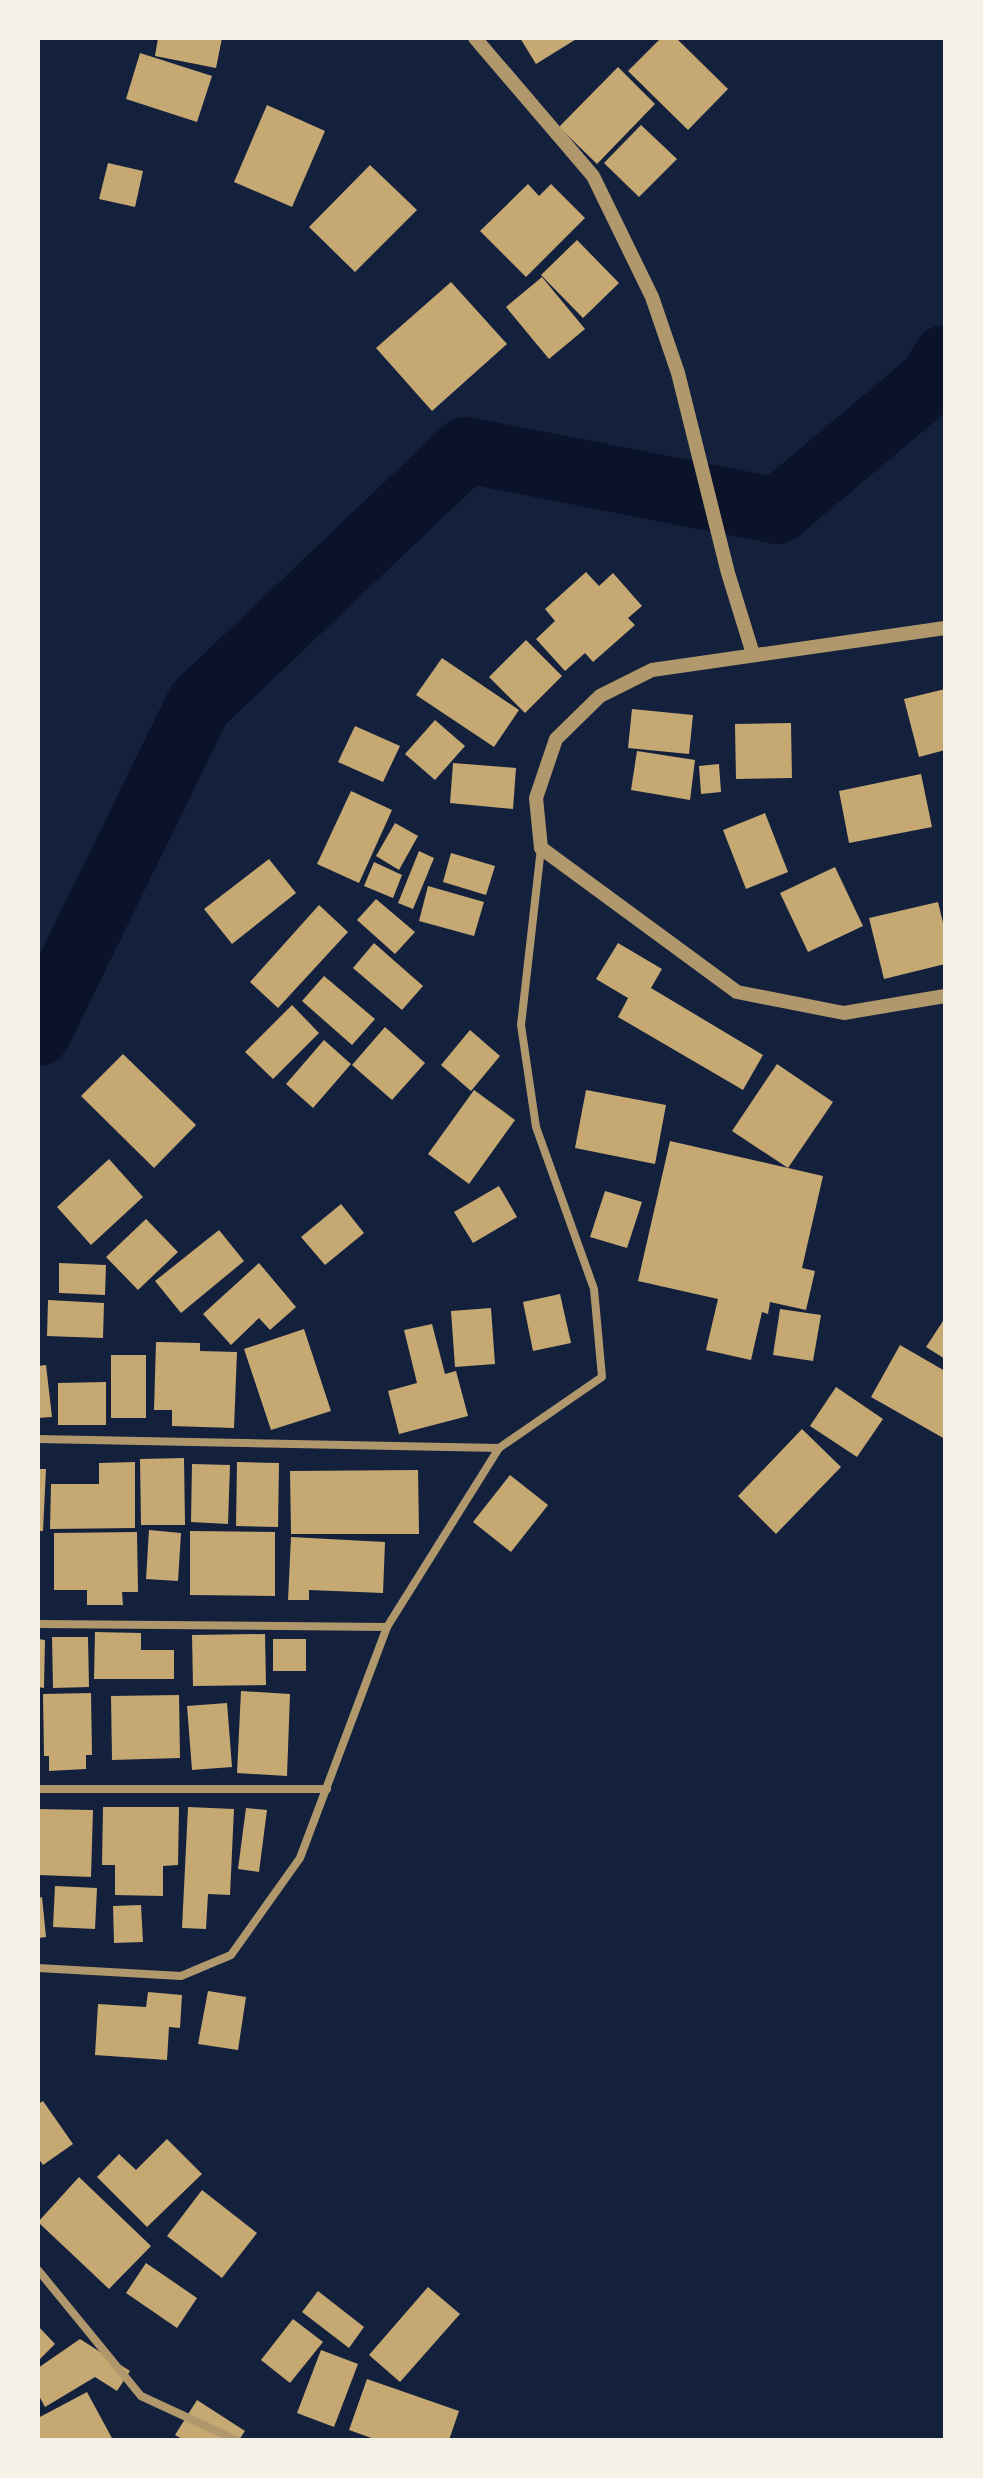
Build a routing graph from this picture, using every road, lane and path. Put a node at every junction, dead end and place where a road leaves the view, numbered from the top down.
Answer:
1 (475, 38) edge
2 (945, 628) edge
3 (753, 654) junction
4 (541, 848) junction
5 (945, 996) edge
6 (38, 1439) edge
7 (499, 1448) junction
8 (38, 1624) edge
9 (387, 1627) junction
10 (38, 1789) edge
11 (327, 1789) junction
12 (38, 1968) edge
13 (38, 2270) edge
14 (236, 2440) edge

1 - 3 street
2 - 3 street
3 - 4 street
4 - 5 street
4 - 7 street
6 - 7 street
7 - 9 street
8 - 9 street
9 - 11 street
10 - 11 street
11 - 12 street
13 - 14 street

